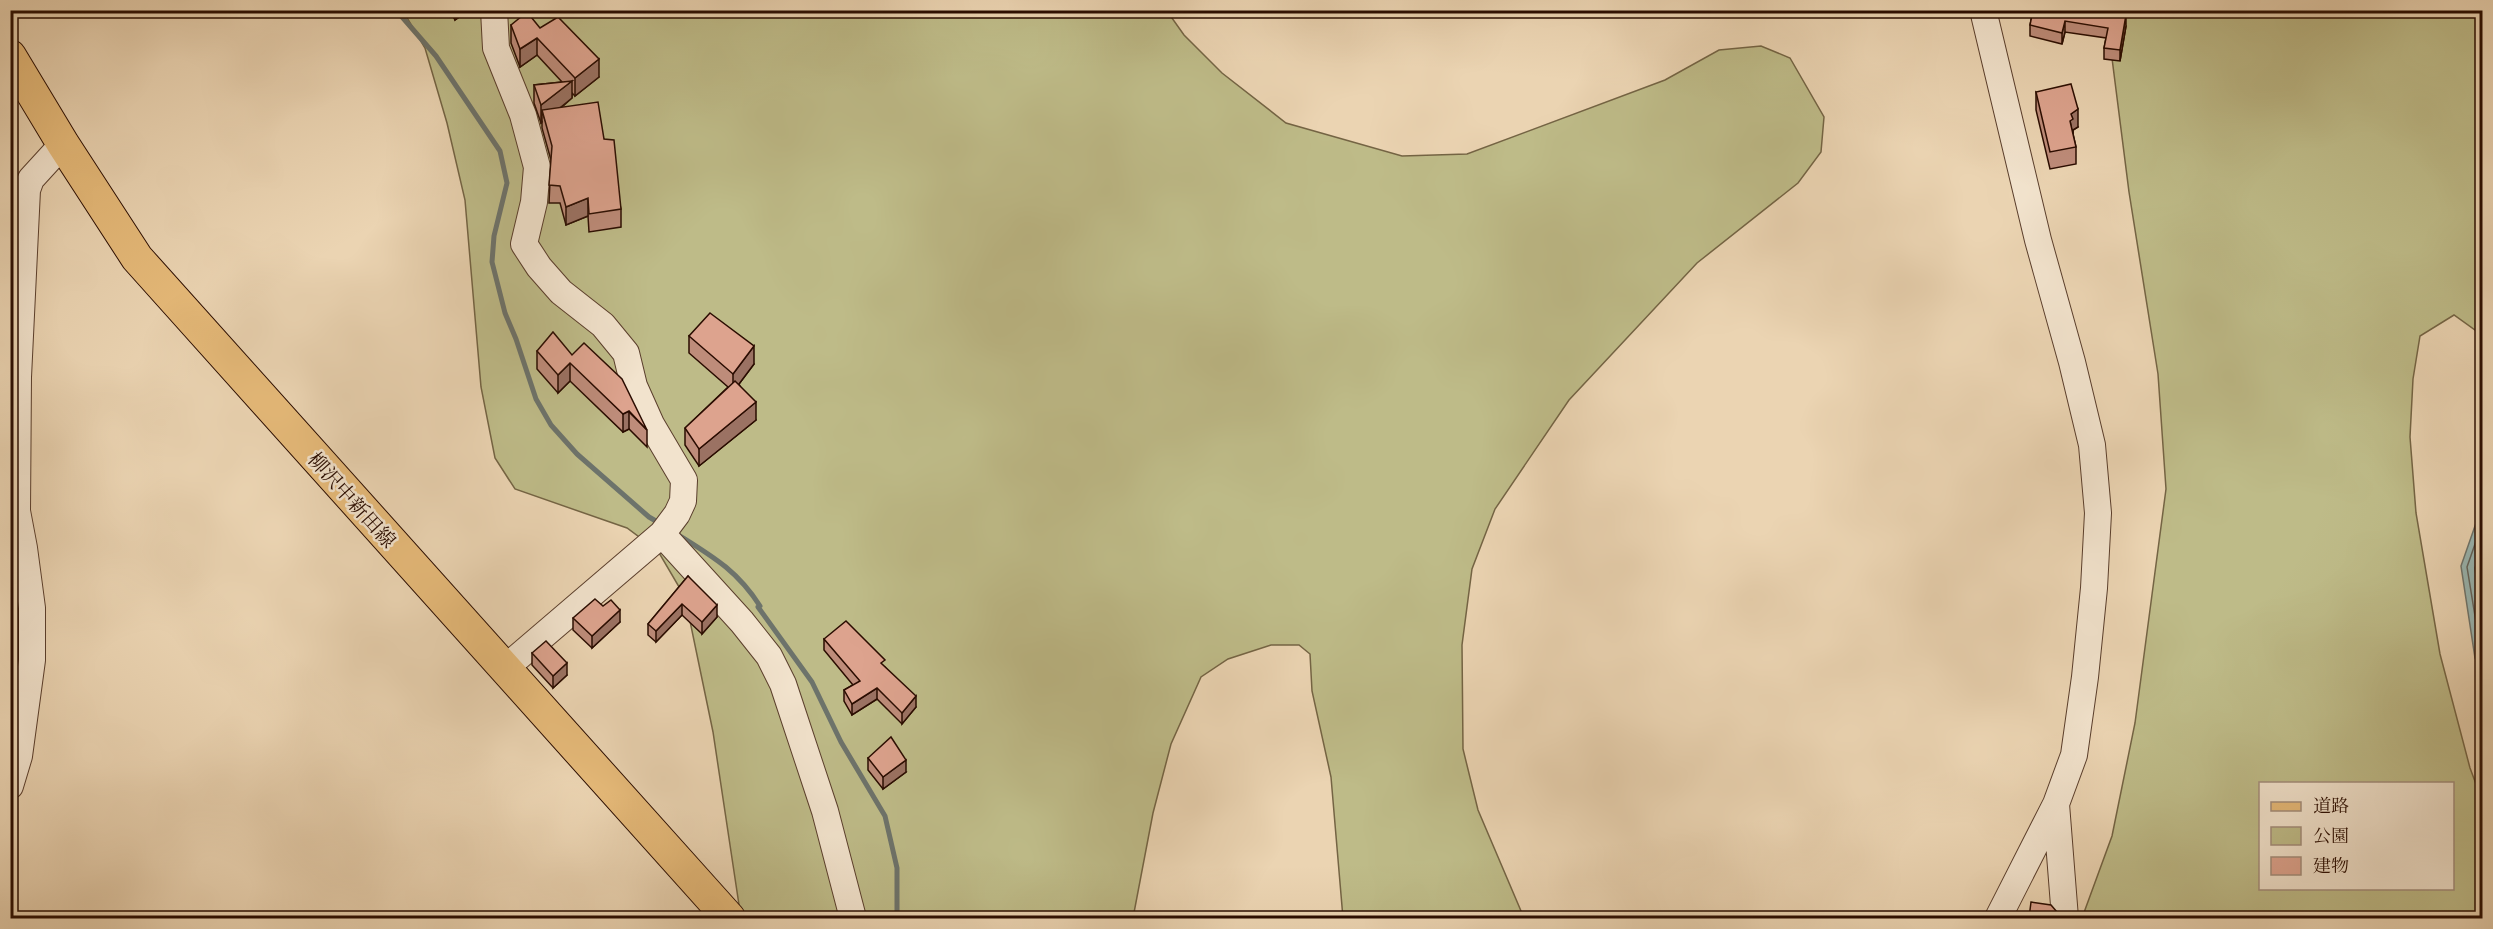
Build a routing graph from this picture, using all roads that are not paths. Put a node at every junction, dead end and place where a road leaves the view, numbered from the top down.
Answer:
1 (494, 10) edge
2 (1983, 10) edge
3 (10, 56) edge
4 (63, 144) junction
5 (662, 534) junction
6 (504, 669) junction
7 (10, 786) edge
8 (2056, 804) junction
9 (729, 918) edge
10 (854, 918) edge
11 (1998, 918) edge
12 (2065, 918) edge

1 - 5 street
2 - 8 street
3 - 4 main road, 柳沢中新田線
4 - 6 main road, 柳沢中新田線
4 - 7 street
5 - 6 street
5 - 10 street
6 - 9 main road, 柳沢中新田線
8 - 11 street
8 - 12 street

